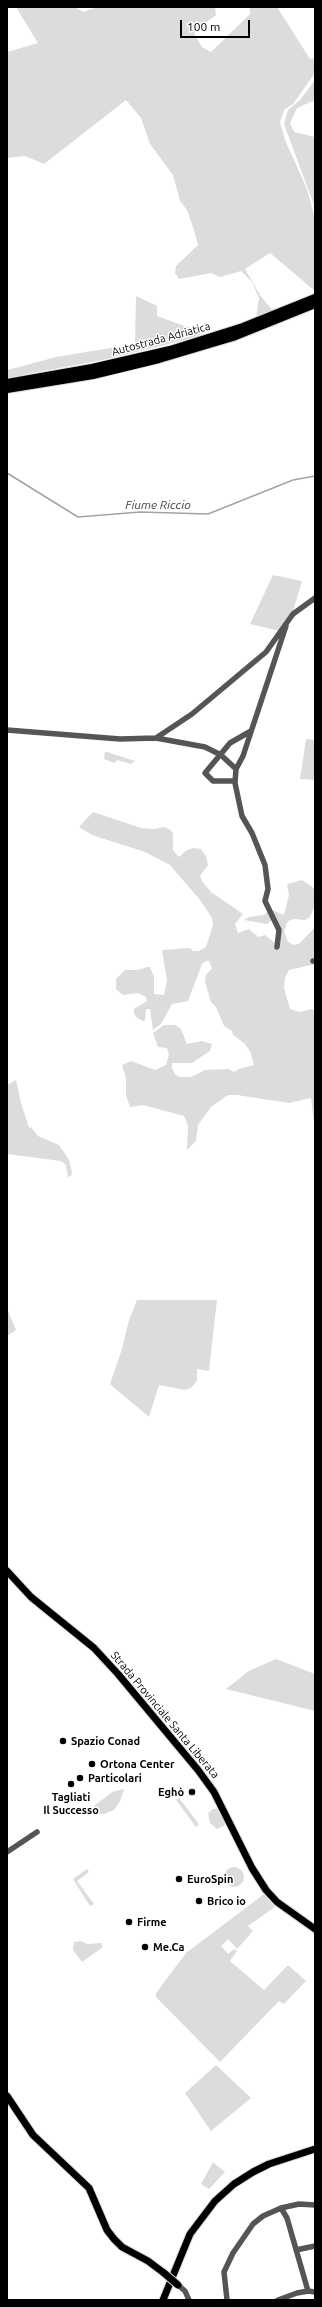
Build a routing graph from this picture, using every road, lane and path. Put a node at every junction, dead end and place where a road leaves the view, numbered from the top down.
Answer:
1 (315, 298) edge
2 (315, 304) edge
3 (263, 322) junction
4 (7, 383) edge
5 (7, 390) edge
6 (315, 598) edge
7 (287, 622) junction
8 (7, 730) edge
9 (251, 731) junction
10 (156, 738) junction
11 (221, 755) junction
12 (236, 769) junction
13 (235, 781) junction
14 (277, 947) dead end
15 (7, 1570) edge
16 (37, 1832) dead end
17 (7, 1852) edge
18 (315, 1929) edge
19 (7, 2096) edge
20 (315, 2149) edge
21 (315, 2205) edge
22 (281, 2208) junction
23 (315, 2246) edge
24 (296, 2250) junction
25 (178, 2285) joint
26 (308, 2291) junction
27 (315, 2292) edge
28 (163, 2300) edge
29 (189, 2300) edge
30 (227, 2300) edge
31 (278, 2300) edge

1 - 3 highway, Autostrada Adriatica
2 - 3 highway, Autostrada Adriatica
3 - 4 highway, Autostrada Adriatica
3 - 5 highway, Autostrada Adriatica
6 - 7 street
7 - 9 street
7 - 10 street
8 - 10 street
9 - 11 street
9 - 12 street
10 - 11 street
11 - 12 street
11 - 13 street
12 - 13 street
13 - 14 street
15 - 18 main road, Strada Provinciale Santa Liberata
16 - 17 street
19 - 25 main road, bridge
20 - 28 main road
21 - 22 street
22 - 24 street
22 - 30 street
23 - 24 street
24 - 26 street
25 - 29 street
26 - 27 street
26 - 31 street

